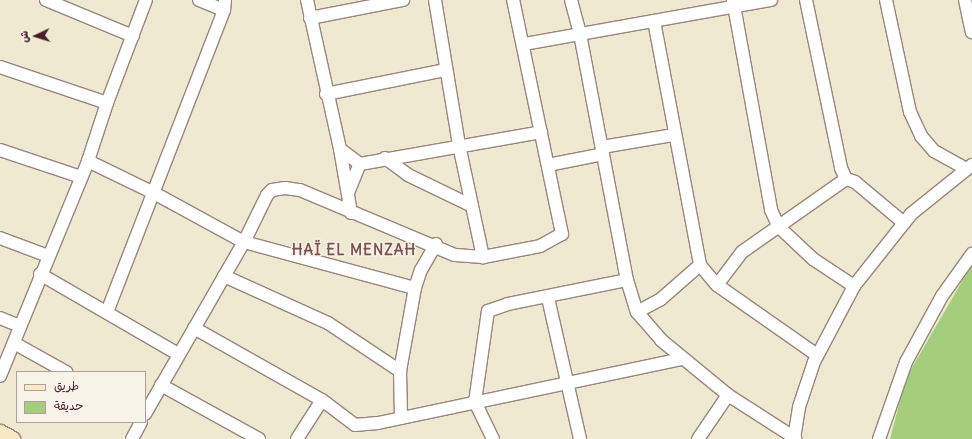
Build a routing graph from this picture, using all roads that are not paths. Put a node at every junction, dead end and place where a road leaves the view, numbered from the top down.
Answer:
1 (146, 0) edge
2 (199, 0) edge
3 (306, 0) edge
4 (403, 0) edge
5 (435, 0) edge
6 (514, 0) edge
7 (571, 0) edge
8 (771, 0) edge
9 (806, 0) edge
10 (886, 0) edge
11 (965, 0) edge
12 (50, 1) edge
13 (734, 3) edge
14 (225, 5) edge
15 (310, 18) junction
16 (654, 22) junction
17 (972, 32) edge
18 (580, 34) junction
19 (133, 36) junction
20 (524, 44) junction
21 (0, 67) edge
22 (445, 70) junction
23 (326, 94) junction
24 (107, 103) junction
25 (541, 132) junction
26 (674, 135) junction
27 (459, 145) junction
28 (340, 149) junction
29 (0, 150) edge
30 (603, 150) junction
31 (385, 158) junction
32 (88, 161) junction
33 (360, 164) junction
34 (548, 165) junction
35 (969, 167) edge
36 (81, 177) junction
37 (846, 179) junction
38 (154, 193) junction
39 (348, 193) junction
40 (472, 206) junction
41 (351, 213) junction
42 (904, 223) junction
43 (779, 227) junction
44 (0, 238) edge
45 (244, 242) junction
46 (436, 244) junction
47 (972, 254) edge
48 (48, 256) junction
49 (483, 257) junction
50 (700, 265) junction
51 (40, 274) junction
52 (224, 276) junction
53 (627, 280) junction
54 (717, 285) junction
55 (854, 286) junction
56 (415, 288) junction
57 (548, 298) junction
58 (107, 312) junction
59 (637, 312) junction
60 (0, 318) edge
61 (20, 326) junction
62 (194, 328) junction
63 (14, 343) junction
64 (178, 354) junction
65 (817, 355) junction
66 (683, 359) junction
67 (64, 371) edge
68 (400, 371) junction
69 (0, 376) edge
70 (161, 385) junction
71 (566, 385) junction
72 (728, 395) junction
73 (322, 400) junction
74 (475, 402) junction
75 (146, 412) edge
76 (401, 418) junction
77 (141, 423) edge
78 (0, 433) edge
79 (135, 438) edge
80 (11, 439) edge
81 (259, 439) edge
82 (297, 439) edge
83 (493, 439) edge
84 (580, 439) edge
85 (698, 439) edge
86 (795, 439) edge
87 (879, 439) edge

1 - 19 street
2 - 14 street
3 - 15 street
4 - 15 street
5 - 22 street
6 - 20 street
7 - 18 street
8 - 13 street
9 - 37 street
10 - 35 street
11 - 17 street
12 - 19 street
13 - 16 street
13 - 43 street
14 - 38 street
15 - 23 street
16 - 18 street
16 - 26 street
18 - 20 street
18 - 30 street
19 - 24 street
20 - 25 street
21 - 24 street
22 - 23 street
22 - 27 street
23 - 28 street
24 - 32 street
25 - 27 street
25 - 34 street
26 - 30 street
26 - 50 street
27 - 31 street
27 - 40 street
28 - 33 street
28 - 39 street
29 - 36 street
30 - 34 street
30 - 53 street
31 - 33 street
31 - 40 street
32 - 36 street
32 - 38 street
33 - 39 street
34 - 49 street
35 - 42 street
36 - 48 street
37 - 42 street
37 - 43 street
38 - 45 street
38 - 58 street
39 - 41 street
40 - 49 street
41 - 45 street
41 - 46 street
42 - 55 street
43 - 54 street
43 - 55 street
44 - 48 street
45 - 52 street
45 - 56 street
46 - 49 street
46 - 56 street
47 - 87 street
48 - 51 street
50 - 54 street
50 - 59 street
51 - 58 street
51 - 61 street
52 - 62 street
52 - 68 street
53 - 57 street
53 - 59 street
54 - 65 street
55 - 65 street
56 - 68 street
57 - 71 street
57 - 74 street
58 - 64 street
59 - 66 street
60 - 61 street
61 - 63 street
62 - 64 street
62 - 73 street
63 - 67 street
63 - 69 street
64 - 70 street
65 - 86 street
66 - 71 street
66 - 72 street
68 - 76 street
70 - 75 street
70 - 81 street
71 - 74 street
71 - 84 street
72 - 85 street
72 - 86 street
73 - 76 street
73 - 82 street
74 - 76 street
74 - 83 street
77 - 79 street
78 - 80 main road

